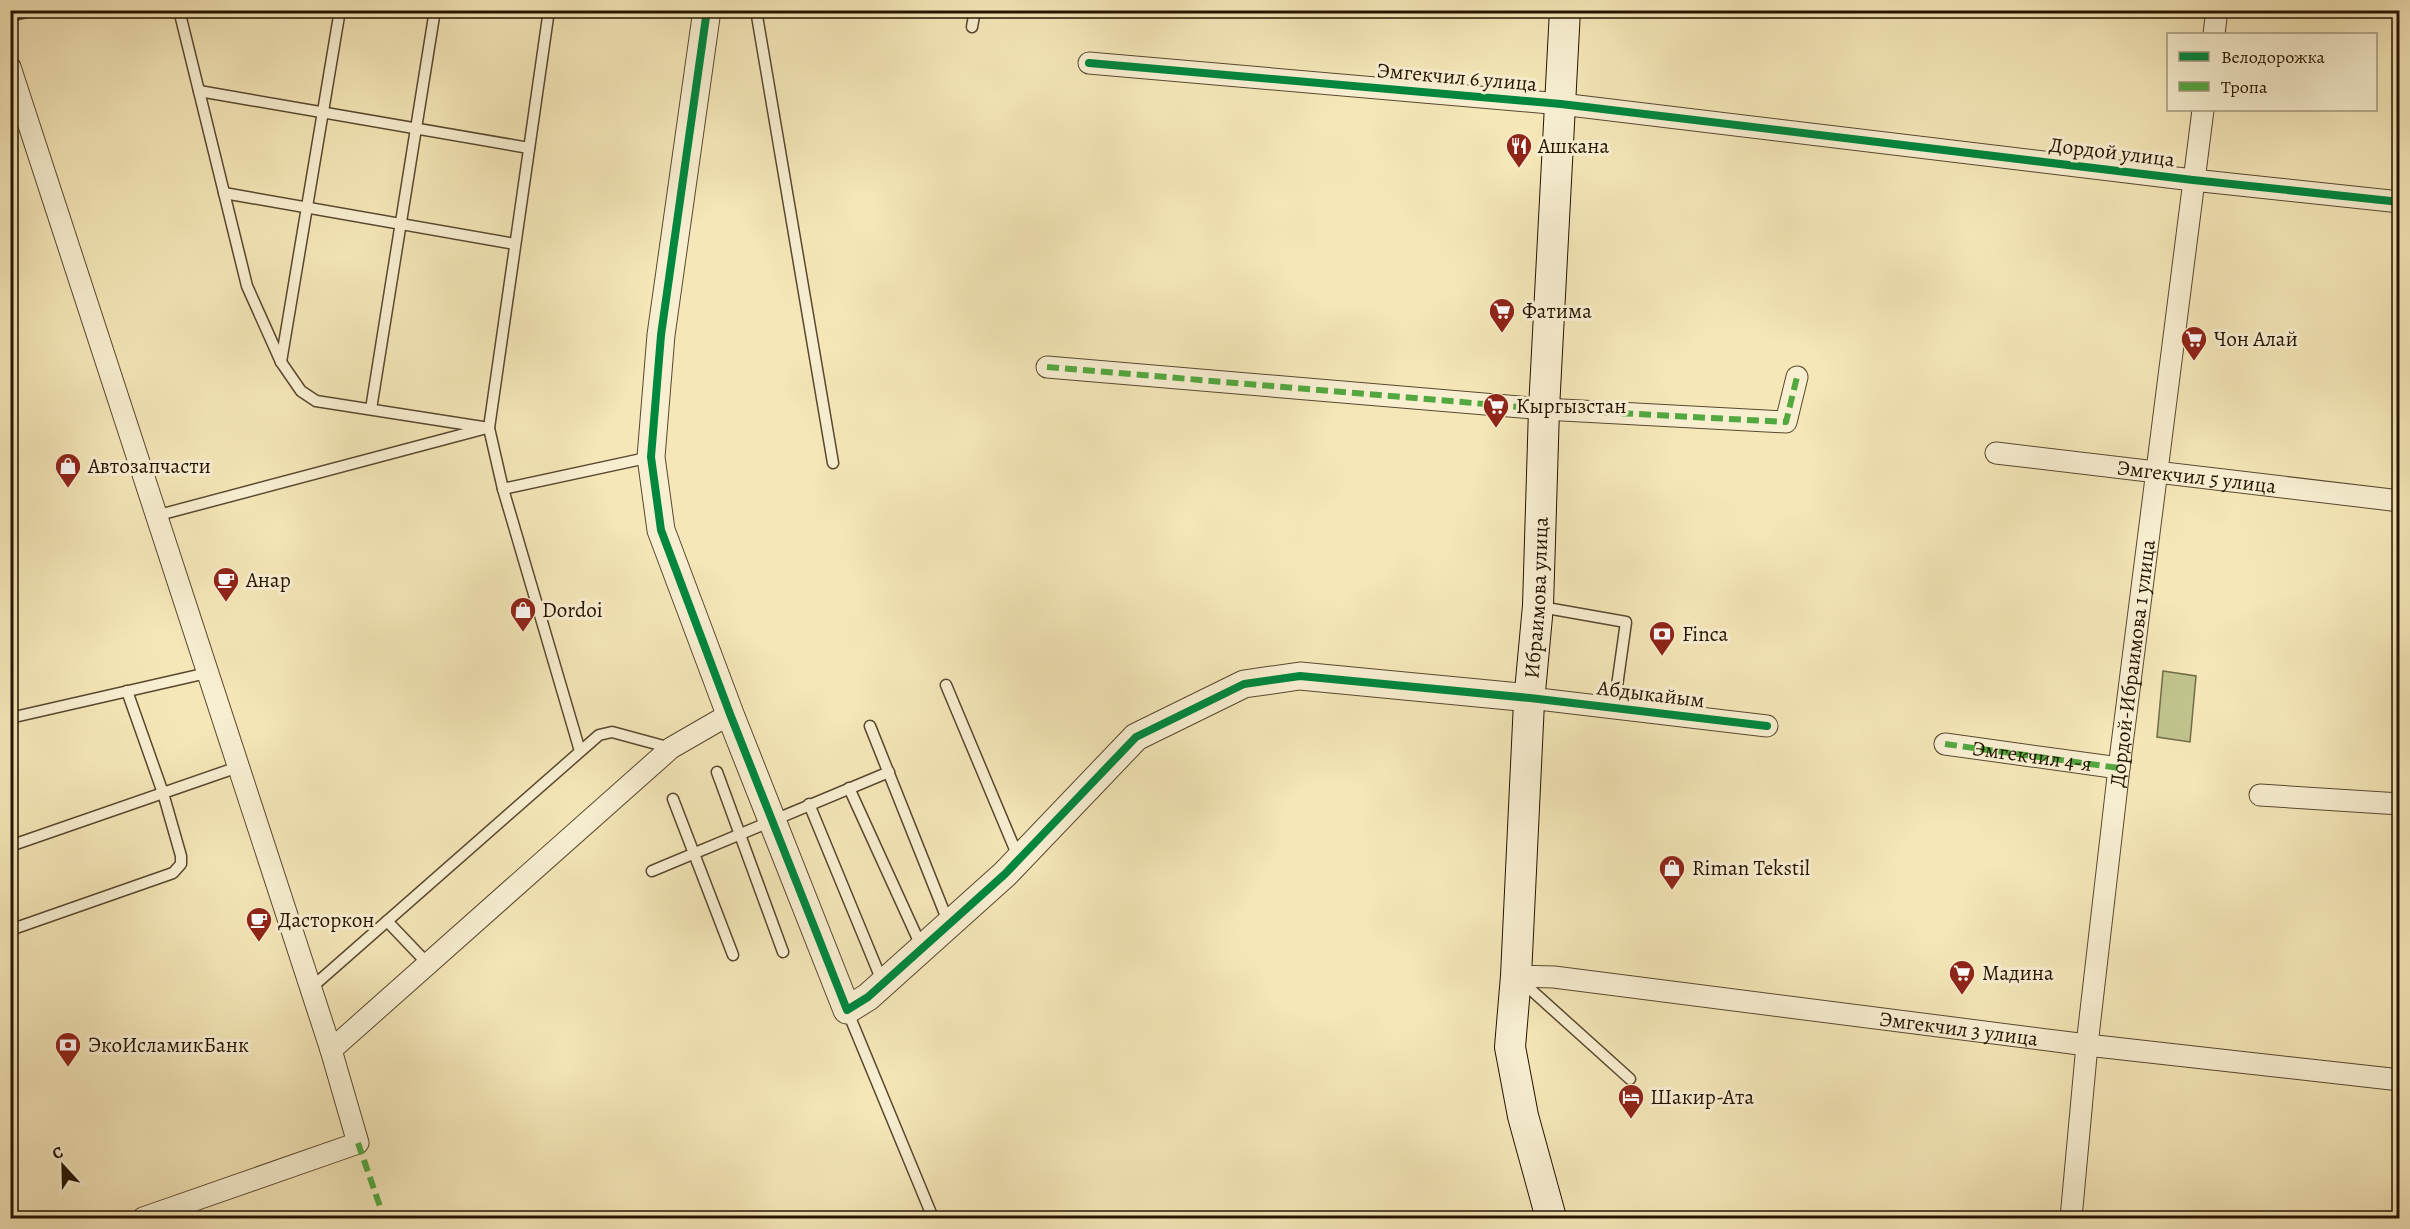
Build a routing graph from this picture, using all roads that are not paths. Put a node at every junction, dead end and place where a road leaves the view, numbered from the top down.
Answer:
1 (34, 10) edge
2 (178, 10) edge
3 (340, 10) edge
4 (435, 10) edge
5 (549, 10) edge
6 (708, 10) edge
7 (756, 10) edge
8 (975, 10) edge
9 (1565, 10) edge
10 (2217, 10) edge
11 (10, 16) edge
12 (972, 27) dead end
13 (2214, 33) edge
14 (1089, 63) dead end
15 (10, 67) edge
16 (198, 91) junction
17 (1561, 104) junction
18 (323, 111) junction
19 (2203, 111) edge
20 (416, 127) junction
21 (1821, 135) joint
22 (529, 148) junction
23 (2193, 180) junction
24 (224, 193) junction
25 (2400, 202) edge
26 (307, 207) junction
27 (400, 225) junction
28 (515, 244) junction
29 (281, 362) junction
30 (1047, 367) dead end
31 (1797, 377) dead end
32 (371, 409) junction
33 (1544, 409) junction
34 (489, 428) junction
35 (1996, 453) dead end
36 (651, 457) junction
37 (833, 463) dead end
38 (2157, 472) junction
39 (503, 489) junction
40 (2400, 501) edge
41 (159, 515) junction
42 (1538, 606) junction
43 (207, 673) junction
44 (946, 685) dead end
45 (1617, 686) dead end
46 (127, 691) junction
47 (1530, 698) junction
48 (730, 714) junction
49 (10, 718) edge
50 (870, 726) dead end
51 (1767, 726) dead end
52 (1945, 744) dead end
53 (671, 748) junction
54 (580, 751) junction
55 (238, 766) junction
56 (2119, 768) junction
57 (717, 772) dead end
58 (889, 772) junction
59 (849, 788) junction
60 (163, 793) junction
61 (2260, 795) dead end
62 (673, 799) dead end
63 (809, 804) junction
64 (2400, 804) edge
65 (772, 820) junction
66 (740, 833) junction
67 (10, 846) edge
68 (694, 853) junction
69 (1019, 859) junction
70 (652, 871) dead end
71 (387, 921) junction
72 (949, 924) junction
73 (10, 930) edge
74 (922, 948) junction
75 (783, 952) dead end
76 (733, 955) dead end
77 (428, 964) junction
78 (1516, 976) junction
79 (883, 984) junction
80 (311, 988) junction
81 (847, 1010) junction
82 (2087, 1045) junction
83 (331, 1050) junction
84 (1630, 1079) dead end
85 (2400, 1080) edge
86 (143, 1218) edge
87 (933, 1218) edge
88 (1551, 1218) edge
89 (2071, 1218) edge

1 - 11 lane
2 - 16 lane
3 - 18 lane
4 - 20 lane
5 - 22 lane
6 - 36 street
7 - 37 lane
8 - 12 lane
9 - 17 main road, Ибраимова улица
10 - 13 street
14 - 17 street, Эмгекчил 6 улица
15 - 41 street
16 - 18 lane
16 - 24 lane
17 - 21 street, Эмгекчил 6 улица
17 - 33 main road, Ибраимова улица
18 - 20 lane
18 - 26 lane
19 - 23 street, Дордой-Ибраимова 1 улица
20 - 22 lane
20 - 27 lane
21 - 23 street, Дордой улица
22 - 28 lane
23 - 25 street, Дордой улица
23 - 38 street, Дордой-Ибраимова 1 улица
24 - 26 lane
24 - 29 lane
26 - 27 lane
26 - 29 lane
27 - 28 lane
27 - 32 lane
28 - 34 lane
29 - 32 lane
30 - 33 street
31 - 33 street
32 - 34 lane
33 - 42 main road, Ибраимова улица
34 - 39 lane
34 - 41 lane
35 - 38 street, Эмгекчил 5 улица
36 - 39 lane
36 - 48 street
38 - 40 street, Эмгекчил 5 улица
38 - 56 street, Дордой-Ибраимова 1 улица
39 - 54 lane
41 - 43 street
42 - 45 lane
42 - 47 main road, Ибраимова улица
43 - 46 lane
43 - 55 street
44 - 69 lane
46 - 49 lane
46 - 60 lane
47 - 51 street, Абдыкайым
47 - 69 street
47 - 78 main road, Ибраимова улица
48 - 53 street
48 - 65 street
50 - 58 lane
52 - 56 street, Эмгекчил 4-я
53 - 54 lane
53 - 77 street
54 - 71 lane
55 - 60 lane
55 - 80 street
56 - 82 street, Дордой-Ибраимова 1 улица
57 - 66 lane
58 - 59 lane
58 - 72 lane
59 - 63 lane
59 - 74 lane
60 - 67 lane
60 - 73 lane
61 - 64 street
62 - 68 lane
63 - 65 lane
63 - 79 lane
65 - 66 lane
65 - 81 street
66 - 68 lane
66 - 75 lane
68 - 70 lane
68 - 76 lane
69 - 72 street
71 - 77 lane
71 - 80 lane
72 - 74 street
74 - 79 street
77 - 83 street
78 - 82 street, Эмгекчил 3 улица
78 - 84 lane
78 - 88 main road, Ибраимова улица
79 - 81 street
80 - 83 street
81 - 87 lane
82 - 85 street, Эмгекчил 3 улица
82 - 89 street, Дордой-Ибраимова 1 улица
83 - 86 street

